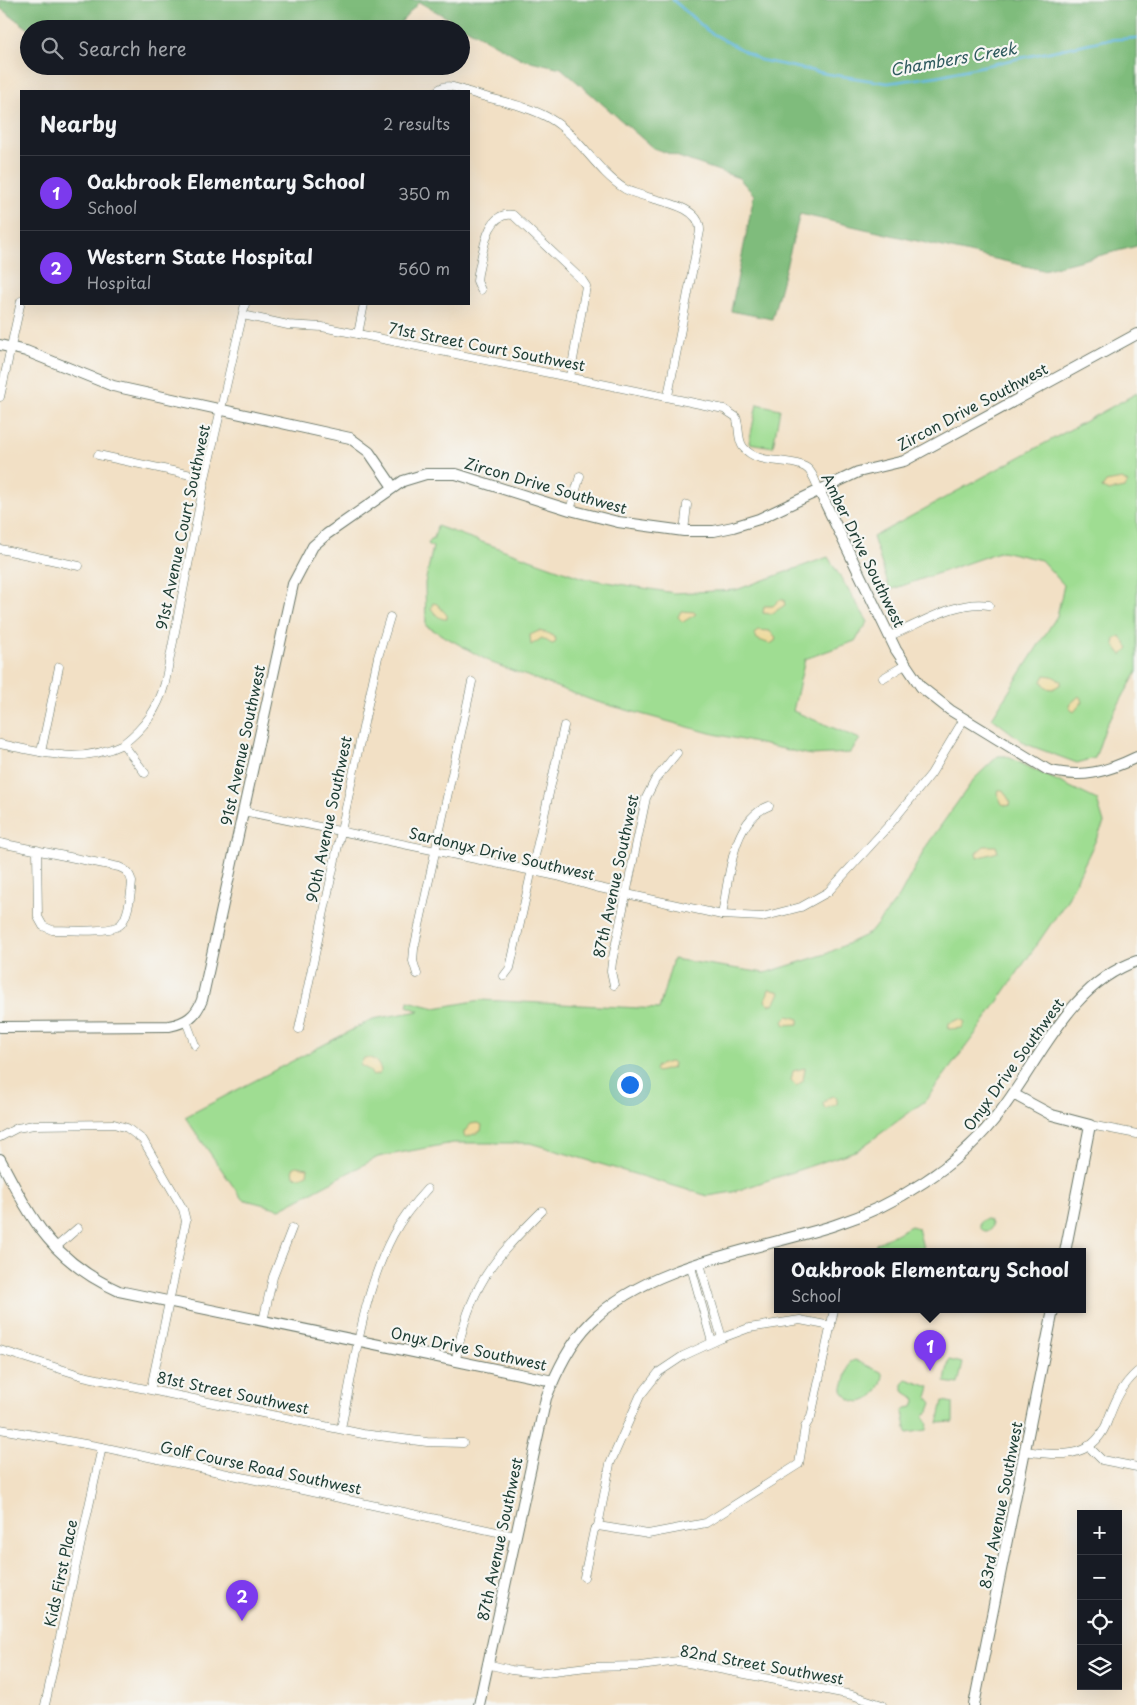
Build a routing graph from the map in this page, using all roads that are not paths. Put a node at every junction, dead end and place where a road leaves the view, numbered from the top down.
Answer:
1 (438, 90) edge
2 (462, 90) edge
3 (470, 92) edge
4 (482, 290) dead end
5 (20, 304) edge
6 (245, 305) edge
7 (364, 305) edge
8 (242, 315) junction
9 (358, 334) junction
10 (1137, 334) edge
11 (5, 346) edge
12 (570, 377) junction
13 (668, 396) junction
14 (0, 397) edge
15 (221, 409) junction
16 (98, 455) dead end
17 (580, 476) dead end
18 (205, 478) junction
19 (393, 487) junction
20 (819, 490) junction
21 (687, 505) dead end
22 (570, 510) junction
23 (684, 531) junction
24 (0, 549) edge
25 (79, 566) dead end
26 (989, 605) dead end
27 (390, 617) dead end
28 (889, 636) junction
29 (904, 665) junction
30 (59, 667) dead end
31 (883, 678) dead end
32 (472, 682) dead end
33 (964, 719) junction
34 (564, 726) dead end
35 (0, 744) edge
36 (123, 744) junction
37 (41, 752) junction
38 (677, 753) dead end
39 (1137, 757) edge
40 (145, 773) dead end
41 (769, 806) dead end
42 (243, 811) junction
43 (340, 831) junction
44 (0, 843) edge
45 (37, 850) junction
46 (436, 852) junction
47 (531, 871) junction
48 (626, 894) junction
49 (722, 915) junction
50 (1137, 961) edge
51 (418, 974) dead end
52 (504, 976) dead end
53 (614, 985) dead end
54 (186, 1021) junction
55 (0, 1027) edge
56 (298, 1029) dead end
57 (195, 1045) dead end
58 (1013, 1094) junction
59 (1090, 1125) junction
60 (1137, 1134) edge
61 (0, 1137) edge
62 (0, 1159) edge
63 (427, 1189) dead end
64 (542, 1211) dead end
65 (78, 1228) dead end
66 (292, 1228) dead end
67 (55, 1248) junction
68 (1066, 1248) edge
69 (695, 1265) junction
70 (169, 1302) junction
71 (833, 1313) edge
72 (1052, 1313) edge
73 (263, 1321) junction
74 (831, 1326) junction
75 (722, 1338) junction
76 (360, 1340) junction
77 (712, 1342) junction
78 (0, 1350) edge
79 (456, 1360) junction
80 (1137, 1372) edge
81 (553, 1381) junction
82 (151, 1388) junction
83 (341, 1428) junction
84 (0, 1429) edge
85 (463, 1443) dead end
86 (1088, 1446) junction
87 (102, 1447) junction
88 (1025, 1451) junction
89 (1137, 1467) edge
90 (598, 1526) junction
91 (516, 1536) junction
92 (584, 1577) dead end
93 (487, 1664) junction
94 (46, 1705) edge
95 (479, 1705) edge
96 (882, 1705) edge
97 (974, 1705) edge

1 - 2 street
3 - 13 street
4 - 12 street
5 - 11 street
6 - 8 street, 91st Avenue Court Southwest
7 - 9 street
8 - 9 street, 71st Street Court Southwest
8 - 15 street, 91st Avenue Court Southwest
9 - 12 street, 71st Street Court Southwest
10 - 20 street, Zircon Drive Southwest
11 - 14 street
11 - 15 street
12 - 13 street, 71st Street Court Southwest
13 - 20 street, Amber Drive Southwest
15 - 18 street, 91st Avenue Court Southwest
15 - 19 street
16 - 18 street
17 - 22 street
18 - 36 street, 91st Avenue Court Southwest
19 - 22 street, Zircon Drive Southwest
19 - 42 street, 91st Avenue Southwest
20 - 23 street, Zircon Drive Southwest
20 - 28 street, Amber Drive Southwest
21 - 23 street
22 - 23 street, Zircon Drive Southwest
24 - 25 street
26 - 28 street
27 - 43 street, 90th Avenue Southwest
28 - 29 street, Amber Drive Southwest
29 - 31 street
29 - 33 street, Amber Drive Southwest
30 - 37 street
32 - 46 street
33 - 39 street, Amber Drive Southwest
33 - 49 street, Sardonyx Drive Southwest
34 - 47 street
35 - 37 street
36 - 37 street
36 - 40 street
38 - 48 street, 87th Avenue Southwest
41 - 49 street
42 - 43 street, Sardonyx Drive Southwest
42 - 54 street, 91st Avenue Southwest
43 - 46 street, Sardonyx Drive Southwest
43 - 56 street, 90th Avenue Southwest
44 - 45 street
45 - 45 street
46 - 47 street, Sardonyx Drive Southwest
46 - 51 street
47 - 48 street, Sardonyx Drive Southwest
47 - 52 street
48 - 49 street, Sardonyx Drive Southwest
48 - 53 street, 87th Avenue Southwest
50 - 58 street, Onyx Drive Southwest
54 - 55 street
54 - 57 street
58 - 59 street
58 - 69 street, Onyx Drive Southwest
59 - 60 street
59 - 68 street
61 - 70 street
62 - 67 street, Onyx Drive Southwest
63 - 76 street
64 - 79 street
65 - 67 street
66 - 73 street
67 - 70 street, Onyx Drive Southwest
69 - 75 street
69 - 77 street
69 - 81 street, Onyx Drive Southwest
70 - 73 street, Onyx Drive Southwest
70 - 82 street
71 - 74 street
72 - 88 street, 83rd Avenue Southwest
73 - 76 street, Onyx Drive Southwest
74 - 75 street
74 - 90 street
75 - 77 street
76 - 79 street, Onyx Drive Southwest
76 - 83 street
77 - 90 street
78 - 82 street, 81st Street Southwest
79 - 81 street, Onyx Drive Southwest
80 - 86 street
81 - 91 street, 87th Avenue Southwest
82 - 83 street, 81st Street Southwest
83 - 85 street, 81st Street Southwest
84 - 87 street, Golf Course Road Southwest
86 - 88 street
86 - 89 street
87 - 91 street, Golf Course Road Southwest
87 - 94 street, Kids First Place
88 - 97 street, 83rd Avenue Southwest
90 - 92 street
91 - 93 street, 87th Avenue Southwest
93 - 95 street, 87th Avenue Southwest
93 - 96 street, 82nd Street Southwest

